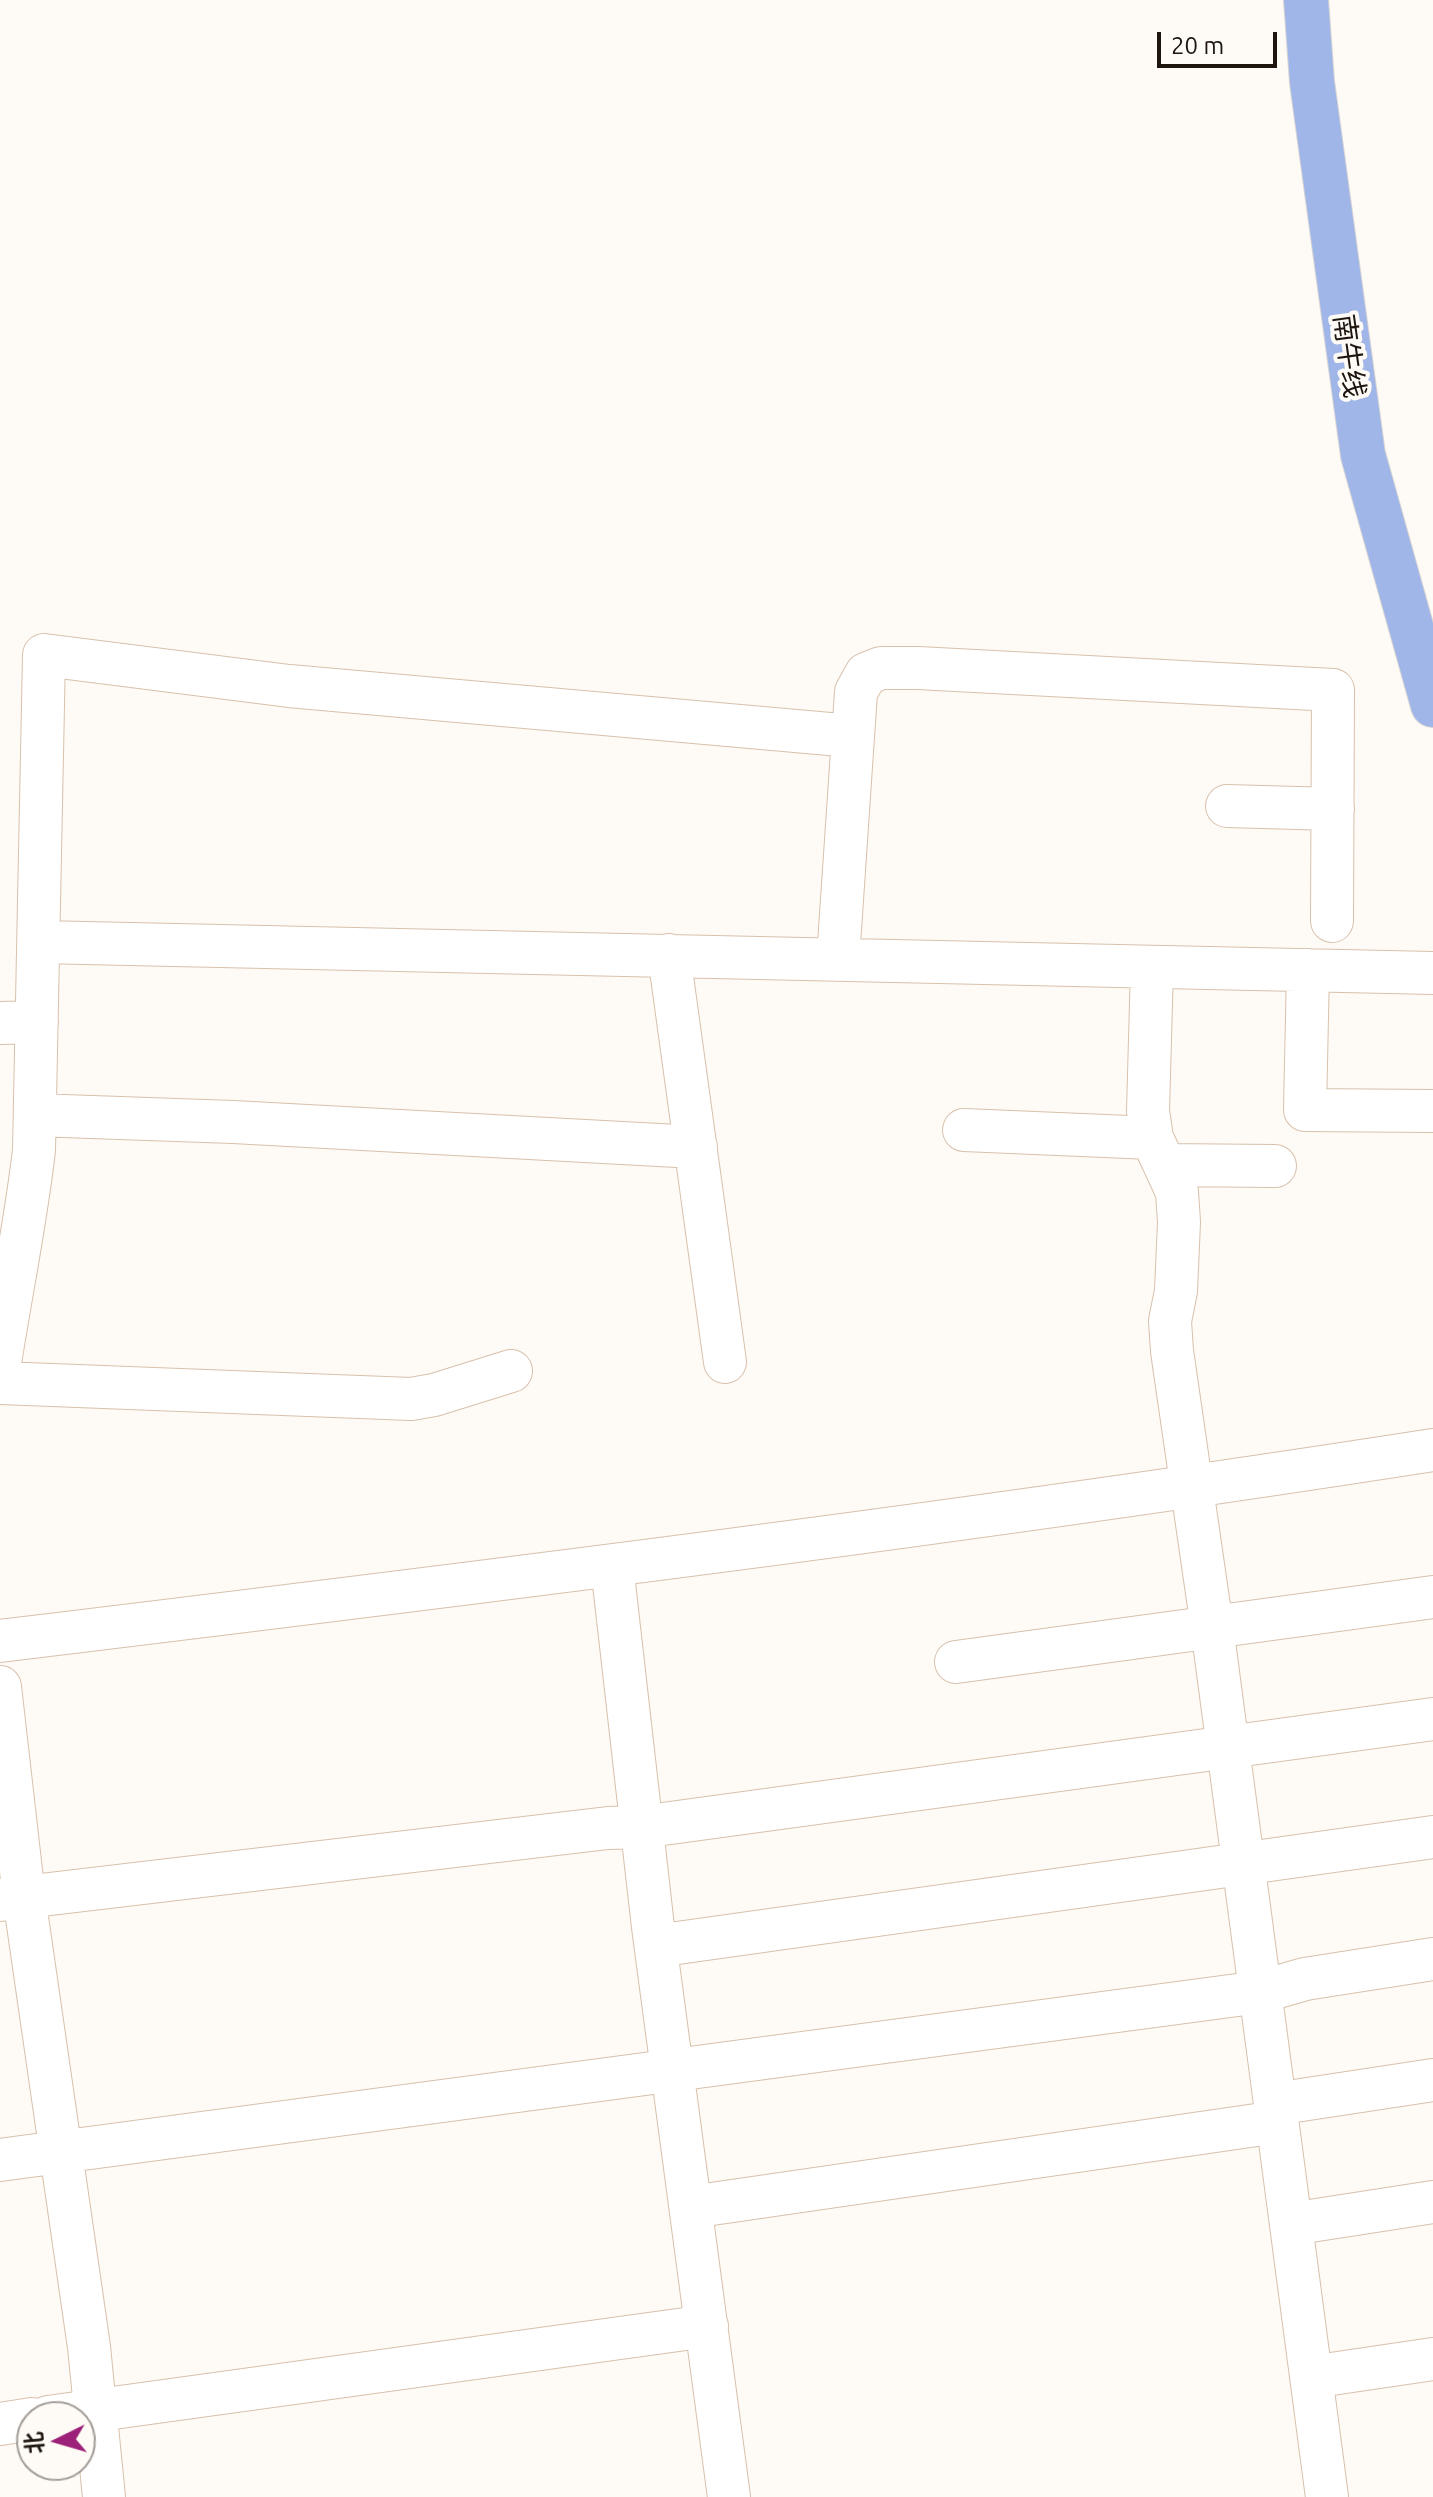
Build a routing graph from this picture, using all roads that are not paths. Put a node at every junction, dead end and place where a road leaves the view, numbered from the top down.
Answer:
1 (1306, 0) edge
2 (1433, 705) edge
3 (852, 736) junction
4 (1227, 806) dead end
5 (1333, 809) junction
6 (1332, 921) dead end
7 (40, 942) junction
8 (669, 955) junction
9 (838, 959) junction
10 (1152, 967) junction
11 (1308, 970) junction
12 (1433, 973) edge
13 (19, 1023) edge
14 (1433, 1111) edge
15 (35, 1115) junction
16 (964, 1130) dead end
17 (696, 1147) junction
18 (1158, 1151) junction
19 (1275, 1166) dead end
20 (725, 1362) dead end
21 (0, 1363) edge
22 (511, 1371) dead end
23 (0, 1383) edge
24 (1433, 1450) edge
25 (1193, 1487) junction
26 (612, 1566) junction
27 (1433, 1597) edge
28 (1212, 1627) junction
29 (0, 1641) edge
30 (956, 1662) dead end
31 (0, 1687) edge
32 (1433, 1719) edge
33 (1228, 1747) junction
34 (641, 1827) junction
35 (1433, 1837) edge
36 (1243, 1863) junction
37 (12, 1899) edge
38 (656, 1946) junction
39 (1433, 1959) edge
40 (1260, 1992) junction
41 (672, 2070) junction
42 (1433, 2080) edge
43 (1276, 2113) junction
44 (61, 2152) junction
45 (0, 2160) edge
46 (1433, 2202) edge
47 (691, 2207) junction
48 (1291, 2224) junction
49 (707, 2326) junction
50 (1433, 2359) edge
51 (1311, 2377) junction
52 (95, 2401) edge
53 (96, 2410) joint
54 (104, 2497) edge
55 (729, 2497) edge
56 (1327, 2497) edge

1 - 2 main road, 南牛线
3 - 5 street
3 - 7 street
3 - 9 street
4 - 5 street
5 - 6 street
7 - 8 street
7 - 13 street
8 - 9 street
8 - 17 street
9 - 10 street
10 - 11 street
10 - 18 street
11 - 12 street
11 - 14 street
13 - 15 street
15 - 17 street
15 - 21 street
16 - 18 street
17 - 20 street
18 - 19 street
18 - 25 street
22 - 23 street
24 - 25 street
25 - 26 street
25 - 28 street
26 - 29 street
26 - 34 street
27 - 28 street
28 - 30 street
28 - 33 street
31 - 37 street
32 - 33 street
33 - 34 street
33 - 36 street
34 - 37 street
34 - 38 street
35 - 36 street
36 - 38 street
36 - 40 street
37 - 44 street
38 - 41 street
39 - 40 street
40 - 41 street
40 - 43 street
41 - 44 street
41 - 47 street
42 - 43 street
43 - 47 street
43 - 48 street
44 - 45 street
44 - 52 street
46 - 48 street
47 - 49 street
48 - 51 street
49 - 53 street
49 - 55 street
50 - 51 street
51 - 56 street
53 - 54 street

